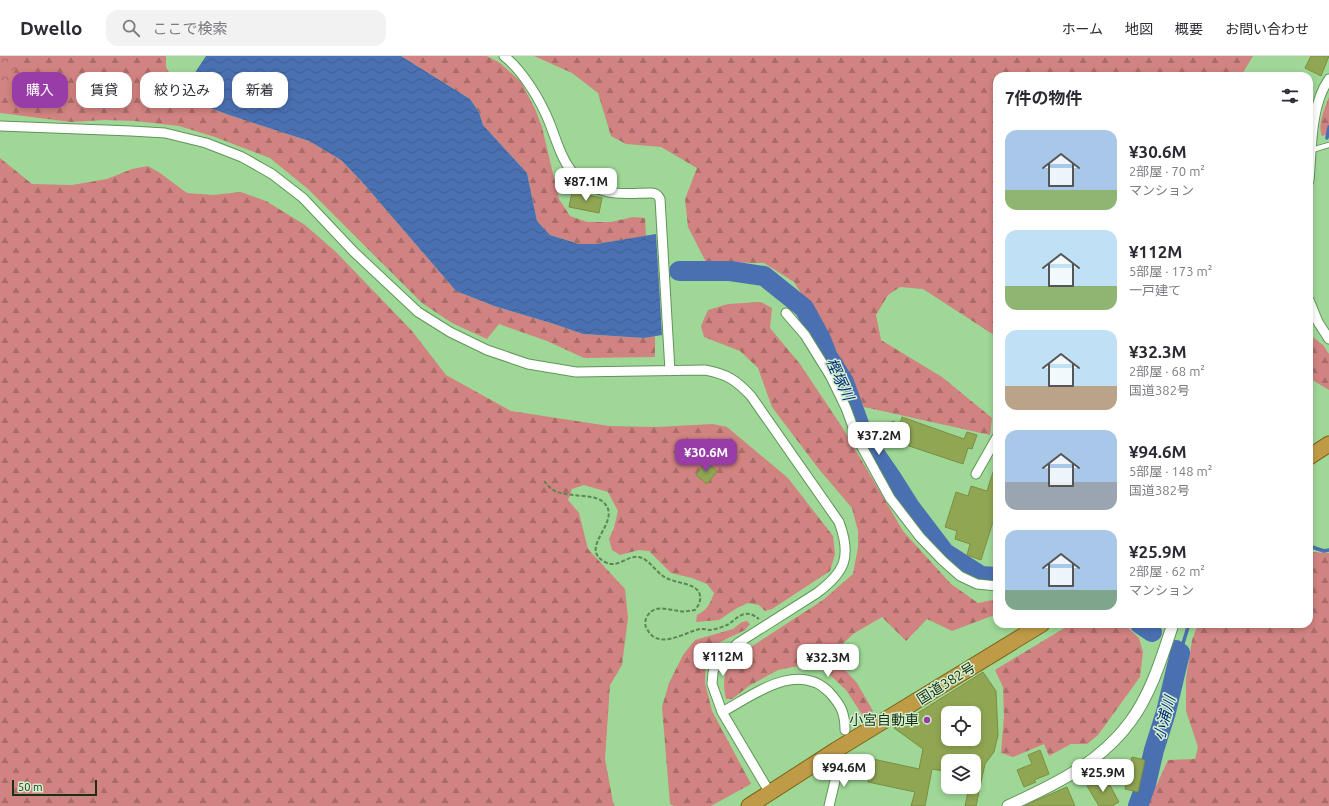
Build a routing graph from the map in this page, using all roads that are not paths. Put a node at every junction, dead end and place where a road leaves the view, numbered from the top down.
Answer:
1 (504, 56) edge
2 (1329, 79) edge
3 (0, 126) edge
4 (1313, 141) edge
5 (1329, 145) edge
6 (1313, 150) edge
7 (1313, 310) edge
8 (786, 313) dead end
9 (1329, 339) edge
10 (670, 371) junction
11 (993, 444) edge
12 (1329, 444) edge
13 (1313, 454) edge
14 (976, 474) dead end
15 (993, 586) edge
16 (1035, 628) edge
17 (1172, 628) edge
18 (722, 712) junction
19 (845, 730) dead end
20 (839, 764) dead end
21 (770, 793) junction
22 (749, 806) edge
23 (829, 806) edge
24 (1008, 806) edge

1 - 10 street
2 - 4 street
3 - 10 street
5 - 6 lane
7 - 9 street
8 - 15 street
10 - 18 street
11 - 14 street
12 - 13 highway
16 - 21 highway, 国道382号
17 - 24 street
18 - 19 street
18 - 21 street
20 - 23 street
21 - 22 highway, 国道382号

